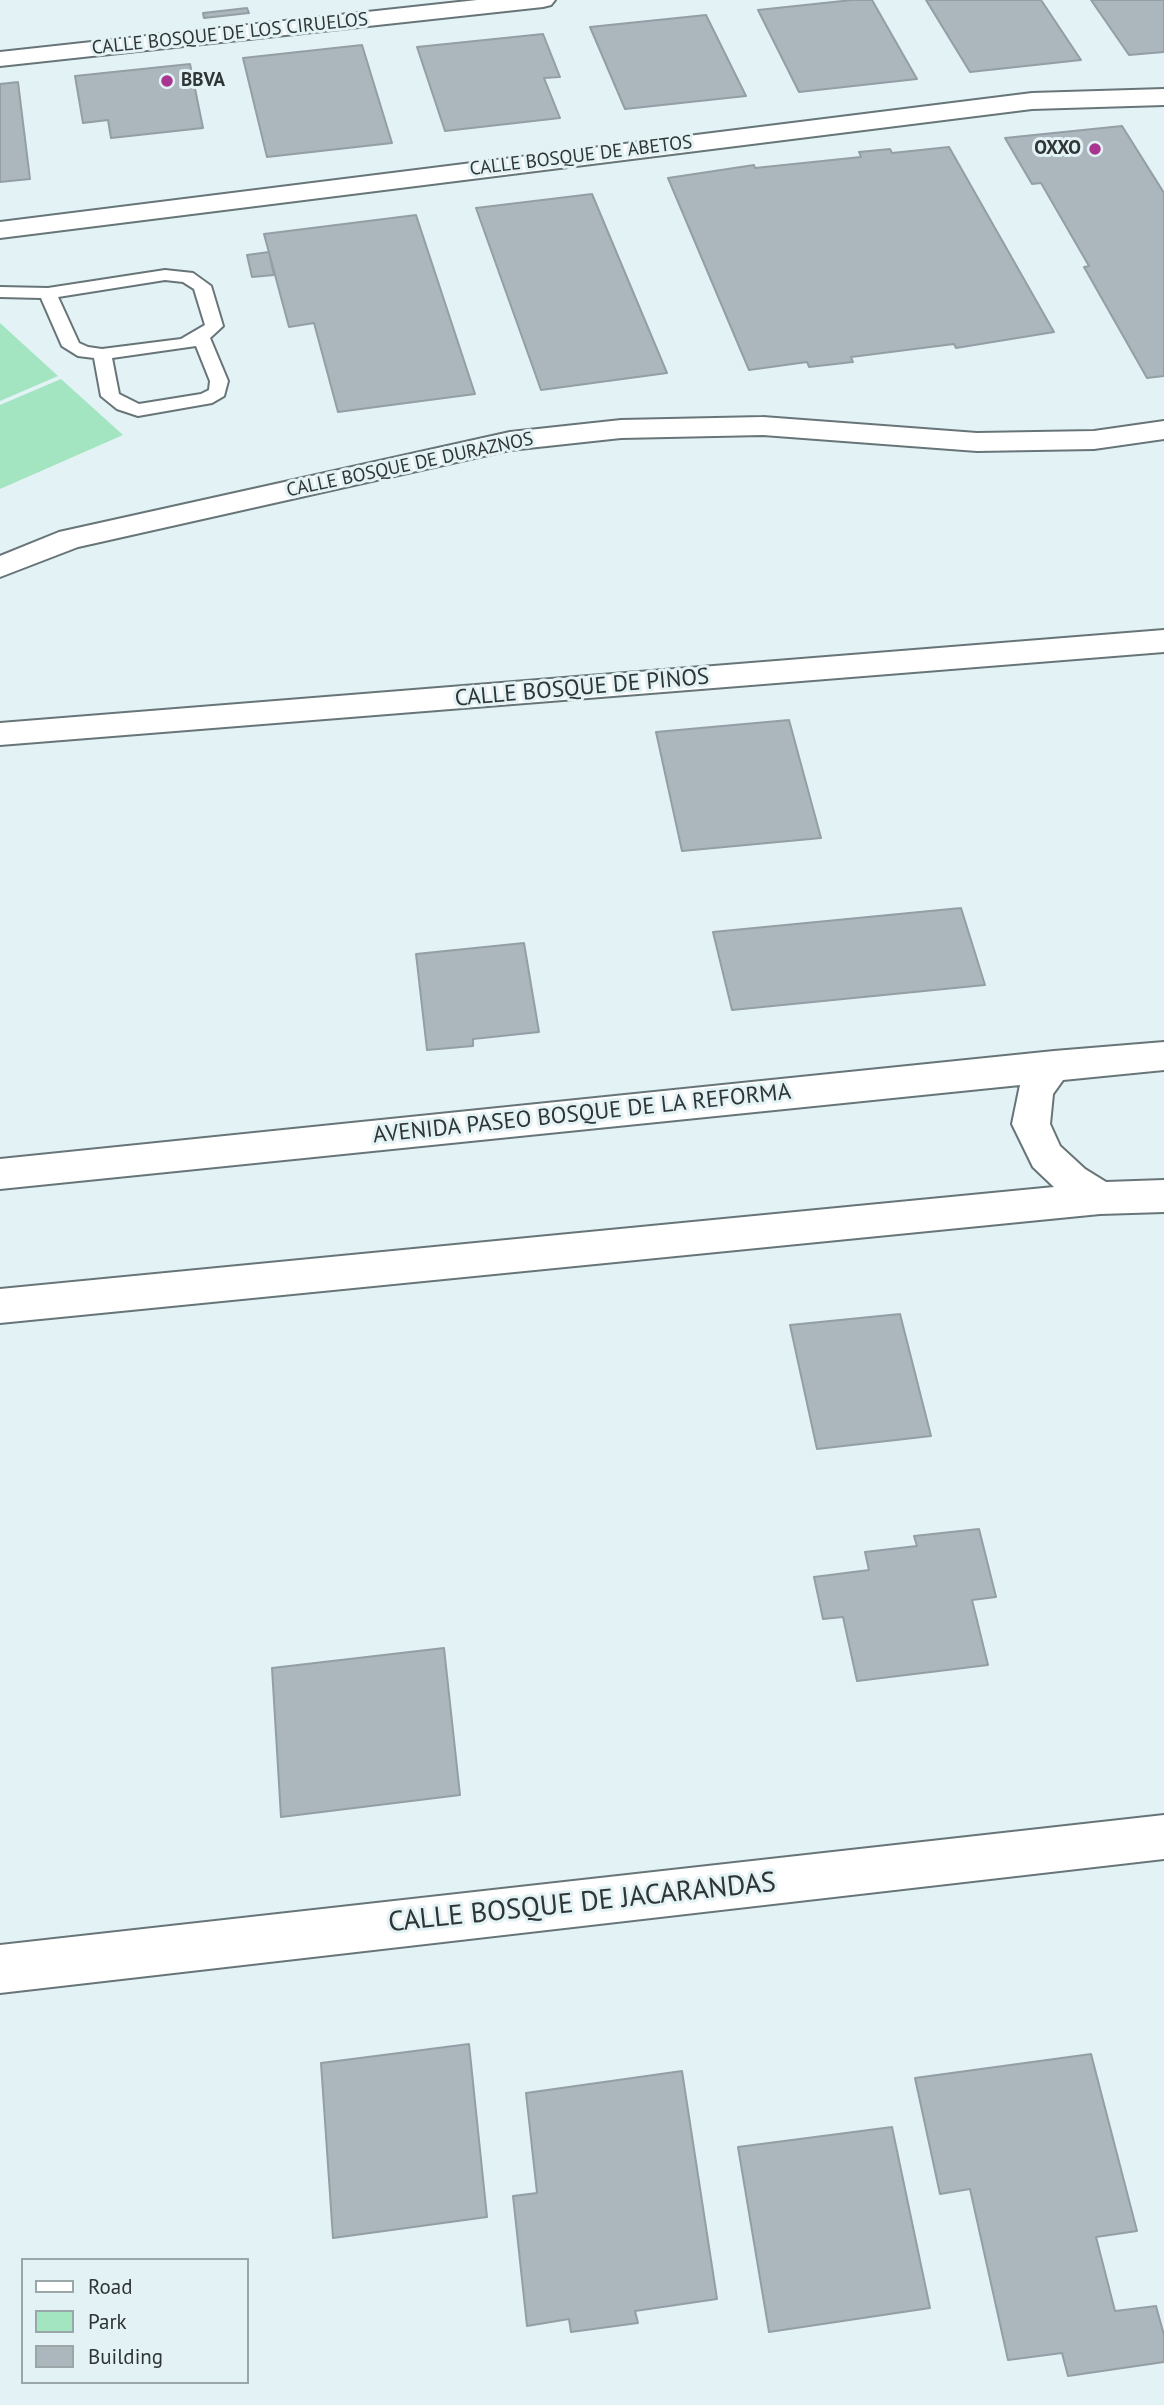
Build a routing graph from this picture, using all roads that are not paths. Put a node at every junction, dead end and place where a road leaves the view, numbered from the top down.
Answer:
1 (543, 0) edge
2 (0, 59) edge
3 (1164, 97) edge
4 (0, 230) edge
5 (0, 292) edge
6 (48, 293) junction
7 (201, 337) junction
8 (102, 354) junction
9 (1164, 430) edge
10 (0, 567) edge
11 (1164, 641) edge
12 (0, 734) edge
13 (1164, 1056) edge
14 (1054, 1065) junction
15 (0, 1174) edge
16 (1164, 1196) edge
17 (1100, 1198) junction
18 (0, 1306) edge
19 (1164, 1837) edge
20 (0, 1969) edge

1 - 2 street, CALLE BOSQUE DE LOS CIRUELOS
3 - 4 street, CALLE BOSQUE DE ABETOS
5 - 6 lane
6 - 7 lane
6 - 8 lane
7 - 8 lane
7 - 8 lane
9 - 10 street, CALLE BOSQUE DE DURAZNOS
11 - 12 street, CALLE BOSQUE DE PINOS
13 - 14 street, AVENIDA PASEO BOSQUE DE LA REFORMA
14 - 15 street, AVENIDA PASEO BOSQUE DE LA REFORMA
14 - 17 street
16 - 17 street
17 - 18 street
19 - 20 street, CALLE BOSQUE DE JACARANDAS

